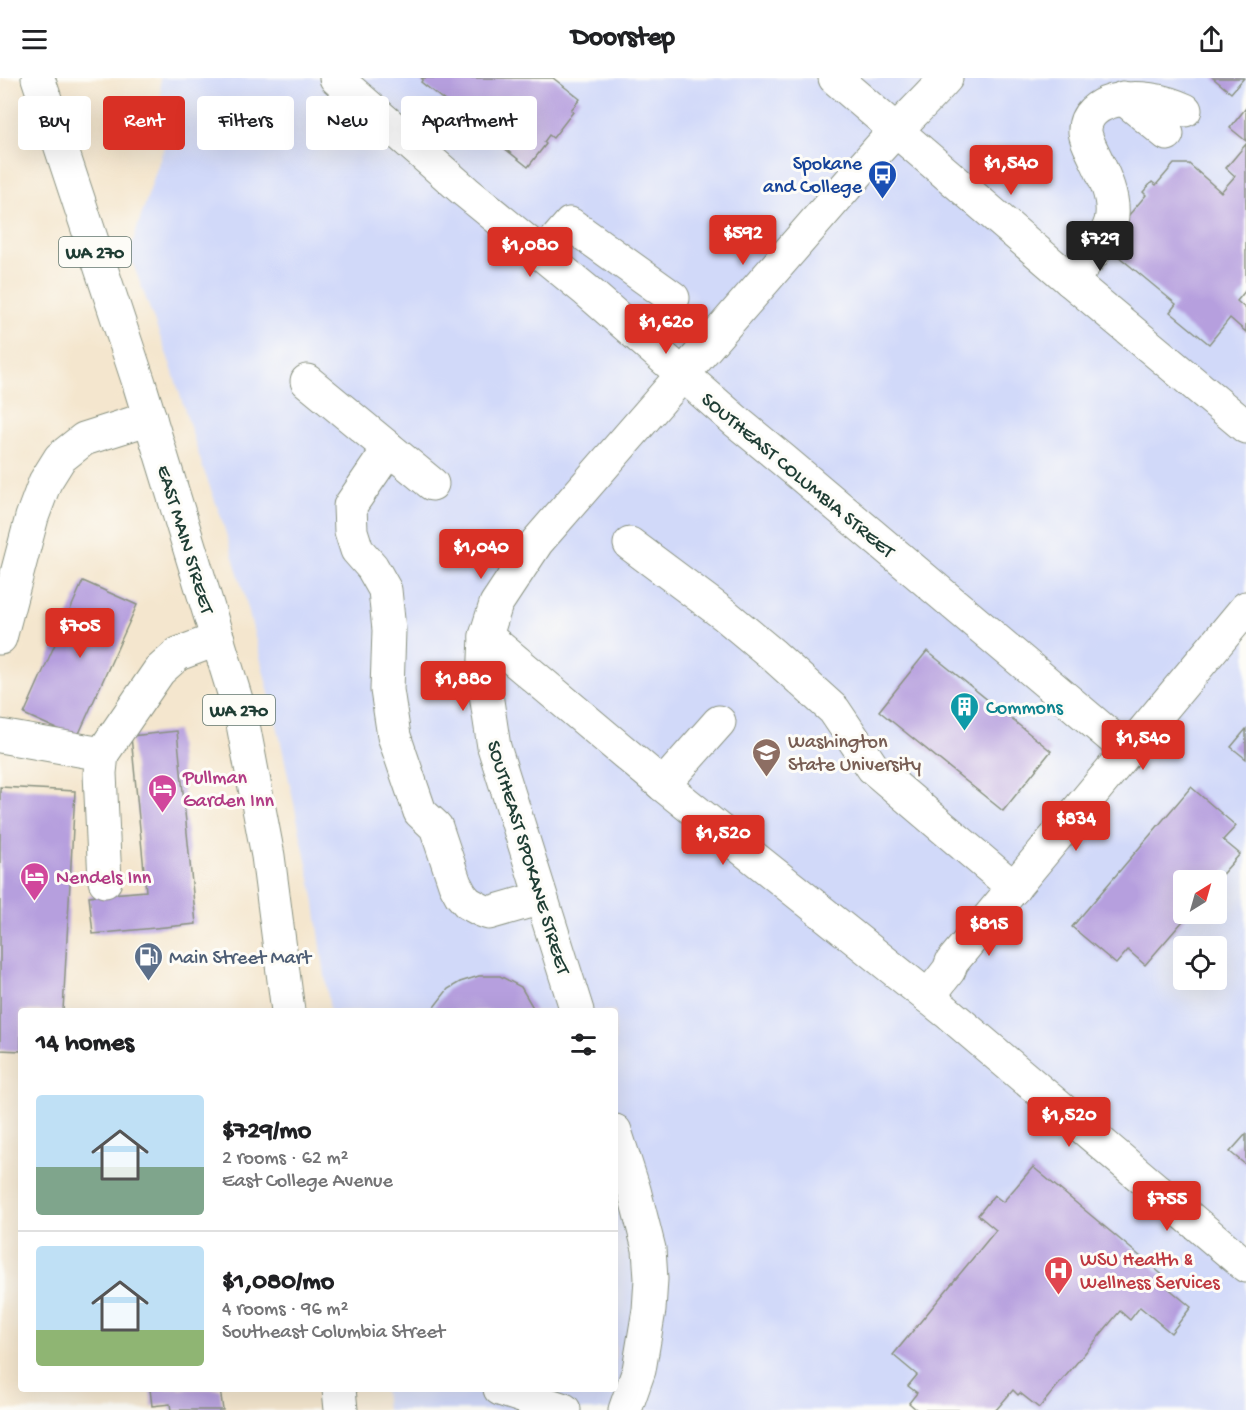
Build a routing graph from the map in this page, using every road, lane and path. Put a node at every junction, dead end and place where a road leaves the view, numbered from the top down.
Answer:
1 (336, 78) edge
2 (835, 78) edge
3 (946, 78) edge
4 (39, 82) edge
5 (1176, 122) dead end
6 (896, 130) junction
7 (543, 255) junction
8 (1071, 280) junction
9 (673, 298) dead end
10 (683, 375) junction
11 (307, 381) dead end
12 (150, 418) junction
13 (1246, 428) edge
14 (389, 449) junction
15 (432, 484) dead end
16 (630, 544) dead end
17 (1246, 608) edge
18 (486, 636) junction
19 (0, 638) edge
20 (218, 639) junction
21 (719, 722) dead end
22 (0, 736) edge
23 (1128, 750) junction
24 (102, 754) junction
25 (663, 785) junction
26 (105, 881) dead end
27 (1014, 888) junction
28 (541, 898) junction
29 (928, 997) junction
30 (288, 1008) edge
31 (576, 1008) edge
32 (618, 1140) edge
33 (1246, 1266) edge
34 (339, 1392) edge
35 (509, 1392) edge
36 (545, 1392) edge
37 (341, 1410) edge
38 (566, 1410) edge
39 (625, 1410) edge

1 - 7 street, SOUTHEAST COLUMBIA STREET
2 - 6 street
3 - 6 street, SOUTHEAST SPOKANE STREET
4 - 12 street, EAST MAIN STREET / WA 270
5 - 8 street
6 - 8 street
6 - 10 street, SOUTHEAST SPOKANE STREET
7 - 9 street
7 - 10 street, SOUTHEAST COLUMBIA STREET
8 - 13 street
10 - 18 street, SOUTHEAST SPOKANE STREET
10 - 23 street, SOUTHEAST COLUMBIA STREET
11 - 14 street
12 - 19 street
12 - 20 street, EAST MAIN STREET / WA 270
14 - 15 street
14 - 28 street
16 - 27 street
17 - 23 street
18 - 25 street
18 - 28 street, SOUTHEAST SPOKANE STREET
20 - 24 street
20 - 30 street, EAST MAIN STREET / WA 270
21 - 25 street
22 - 24 street
23 - 27 street
24 - 26 street
25 - 29 street
27 - 29 street
28 - 31 street, SOUTHEAST SPOKANE STREET
29 - 33 street
32 - 39 street
34 - 37 street
35 - 38 street
36 - 38 street

